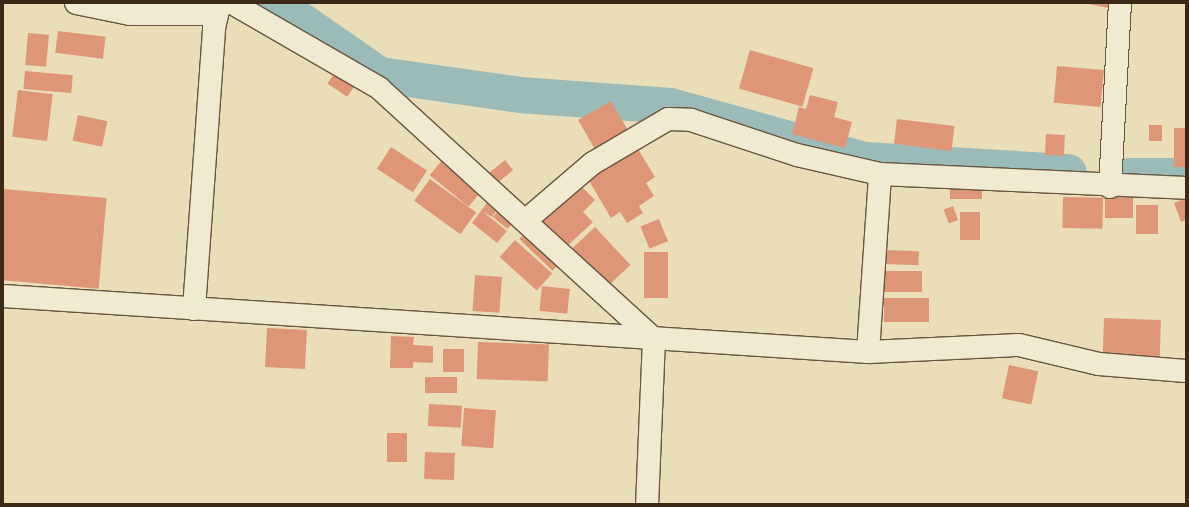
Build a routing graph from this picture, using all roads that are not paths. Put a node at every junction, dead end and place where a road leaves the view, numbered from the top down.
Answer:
1 (76, 3) edge
2 (1120, 3) edge
3 (223, 7) edge
4 (880, 174) junction
5 (1110, 187) junction
6 (1186, 188) edge
7 (525, 221) junction
8 (3, 296) edge
9 (194, 309) junction
10 (654, 339) junction
11 (868, 352) junction
12 (1186, 371) edge
13 (647, 504) edge

1 - 3 street
2 - 5 street
3 - 7 street
3 - 9 street
4 - 5 street
4 - 7 street
4 - 11 street
5 - 6 street
7 - 10 street
8 - 9 street
9 - 10 street
10 - 11 street
10 - 13 street
11 - 12 street

